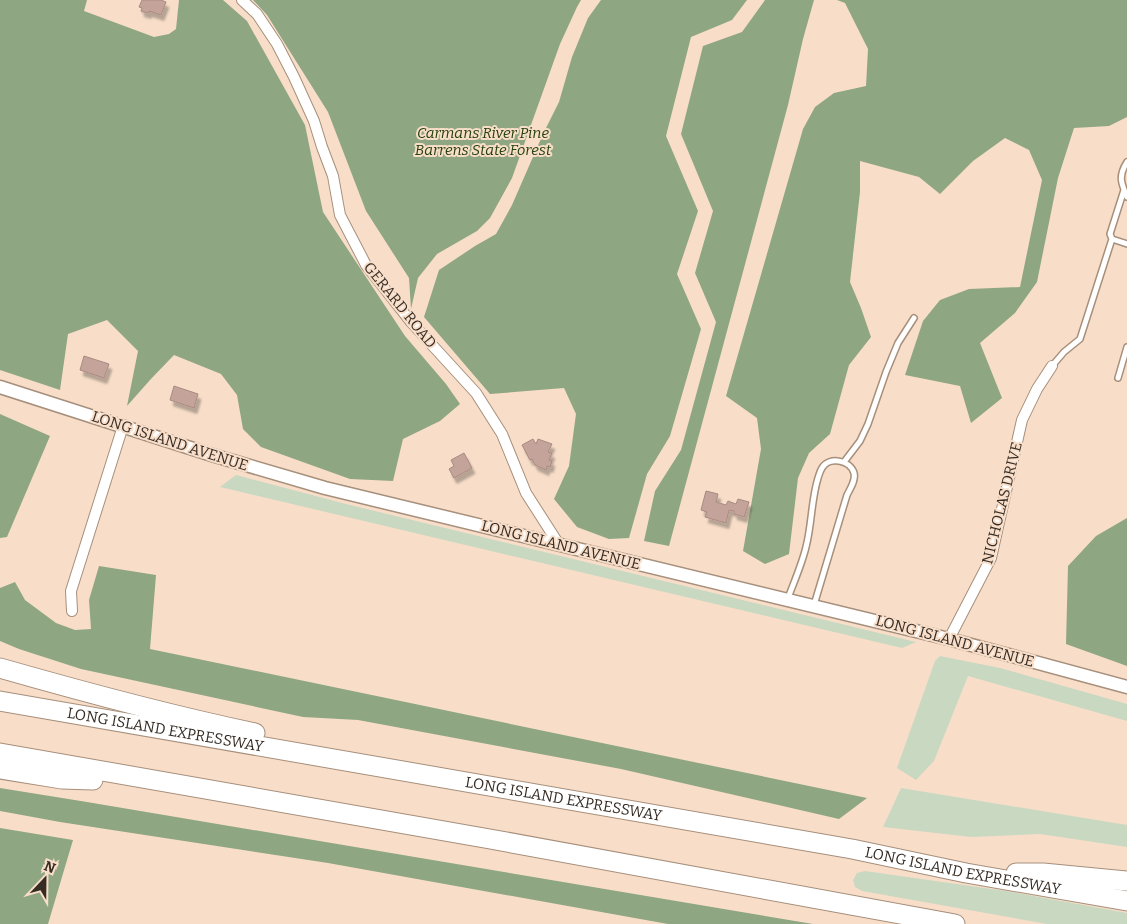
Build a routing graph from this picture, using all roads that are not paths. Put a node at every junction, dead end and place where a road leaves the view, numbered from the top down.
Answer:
1 (242, 0) edge
2 (1127, 162) edge
3 (1124, 190) junction
4 (1127, 197) edge
5 (1112, 239) junction
6 (1127, 244) edge
7 (914, 318) dead end
8 (1127, 347) edge
9 (1052, 366) joint
10 (1118, 378) dead end
11 (0, 387) edge
12 (123, 426) junction
13 (844, 462) junction
14 (558, 543) junction
15 (788, 599) junction
16 (814, 605) junction
17 (72, 611) dead end
18 (950, 639) junction
19 (0, 668) edge
20 (1127, 687) edge
21 (0, 700) edge
22 (0, 753) edge
23 (357, 764) junction
24 (0, 769) edge
25 (170, 783) junction
26 (966, 873) junction
27 (1127, 881) edge
28 (1127, 901) edge
29 (841, 904) junction
30 (923, 924) edge
31 (956, 924) edge

1 - 14 street, GERARD ROAD
2 - 3 lane
3 - 4 lane
3 - 5 lane
5 - 6 lane
5 - 9 lane
7 - 13 lane
8 - 10 lane
9 - 18 street, NICHOLAS DRIVE
11 - 12 street, LONG ISLAND AVENUE
12 - 14 street, LONG ISLAND AVENUE
12 - 17 street
13 - 15 lane
13 - 16 lane
14 - 15 street, LONG ISLAND AVENUE
15 - 16 street, LONG ISLAND AVENUE
16 - 18 street, LONG ISLAND AVENUE
18 - 20 street, LONG ISLAND AVENUE
19 - 23 highway
21 - 23 highway, LONG ISLAND EXPRESSWAY
22 - 25 highway
23 - 26 highway, LONG ISLAND EXPRESSWAY
24 - 25 highway
25 - 29 highway
26 - 27 highway
26 - 28 highway, LONG ISLAND EXPRESSWAY
29 - 30 highway
29 - 31 highway

